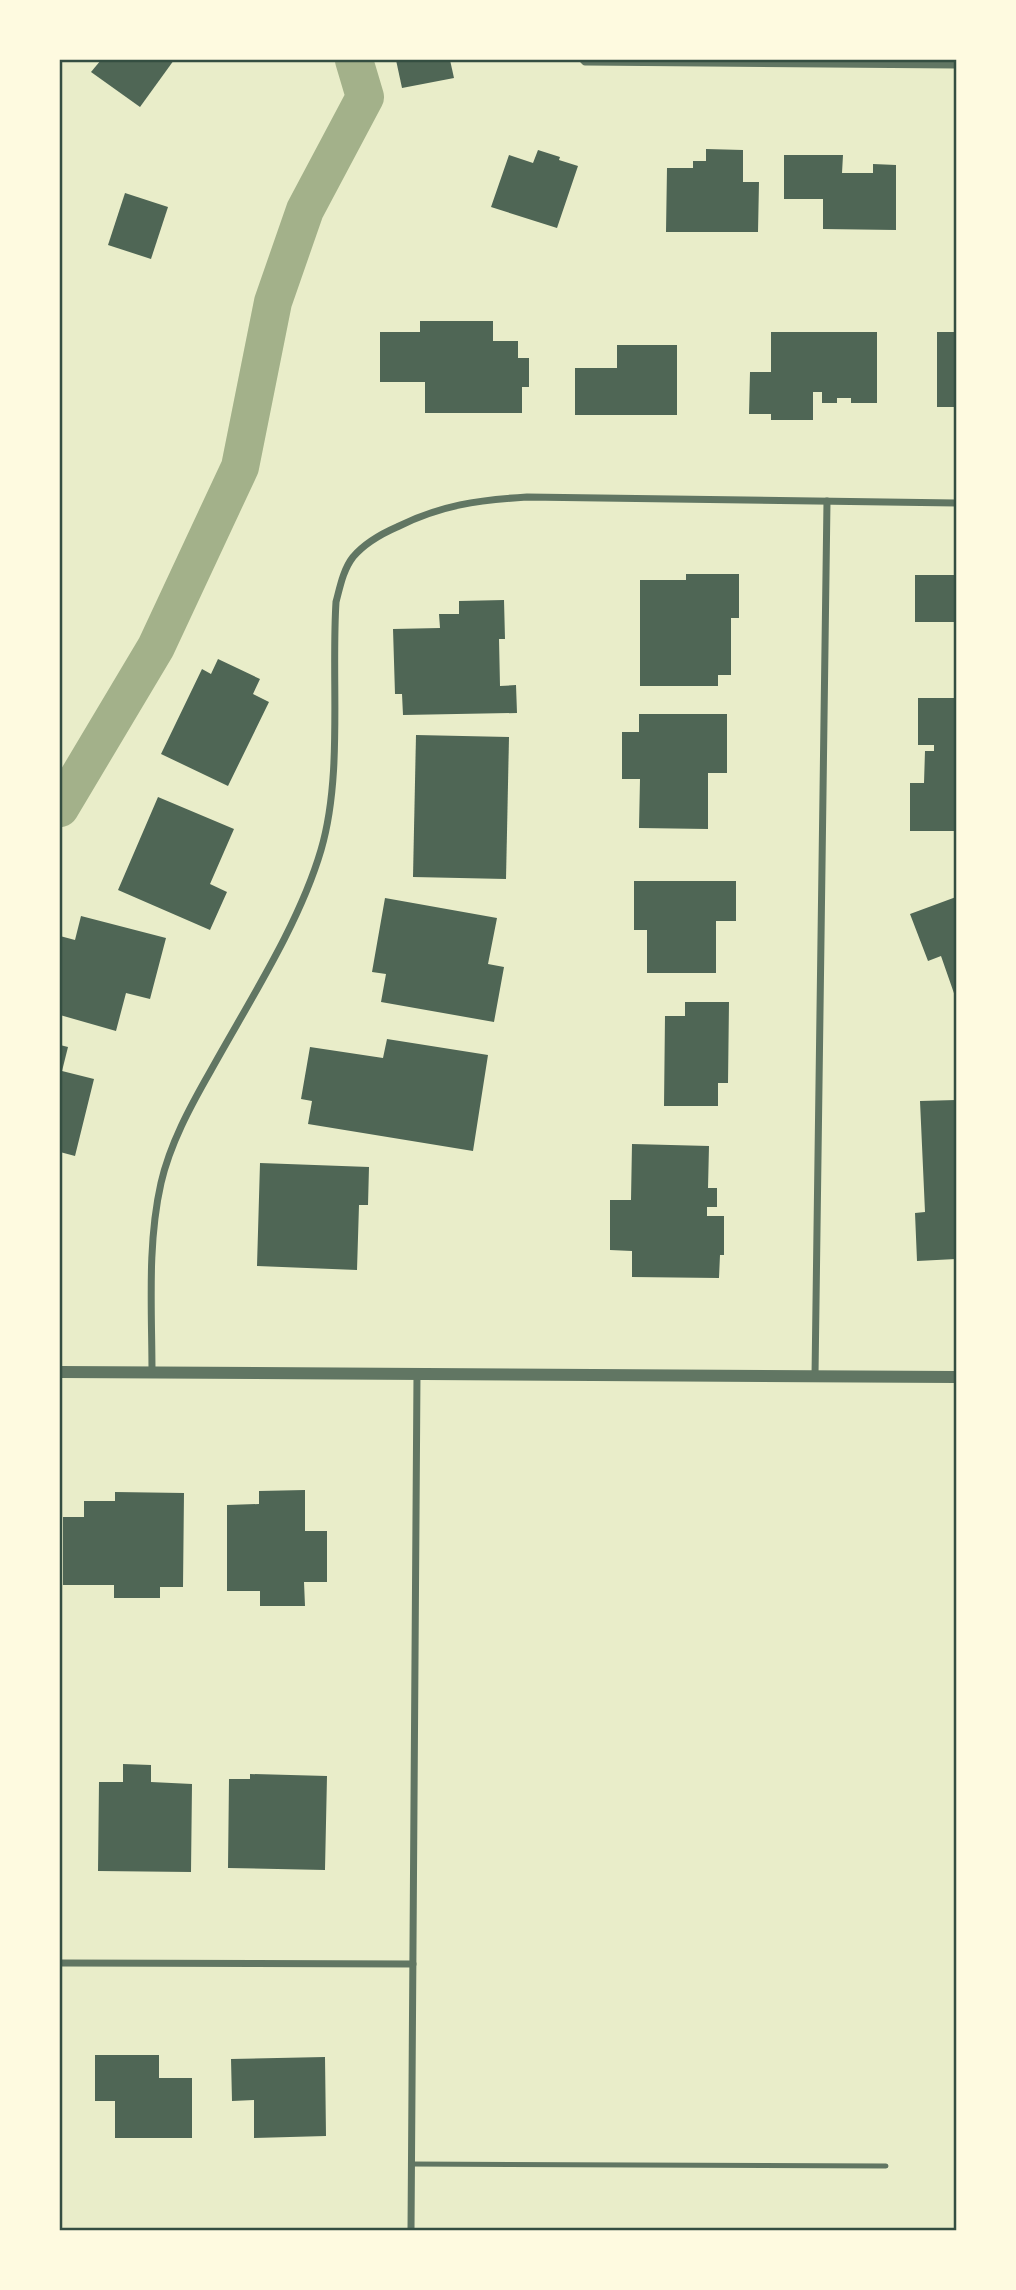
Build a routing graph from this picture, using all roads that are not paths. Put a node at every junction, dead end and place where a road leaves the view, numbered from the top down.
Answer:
1 (584, 61) edge
2 (957, 65) edge
3 (827, 501) junction
4 (957, 503) edge
5 (60, 1372) edge
6 (152, 1373) junction
7 (417, 1374) junction
8 (816, 1376) junction
9 (957, 1377) edge
10 (60, 1963) edge
11 (413, 1964) junction
12 (411, 2164) junction
13 (886, 2166) dead end
14 (411, 2231) edge

1 - 2 street
3 - 4 street
3 - 6 street
3 - 8 street
5 - 6 street
6 - 7 street
7 - 8 street
7 - 11 street
8 - 9 street
10 - 11 street
11 - 12 street
12 - 13 lane
12 - 14 street

